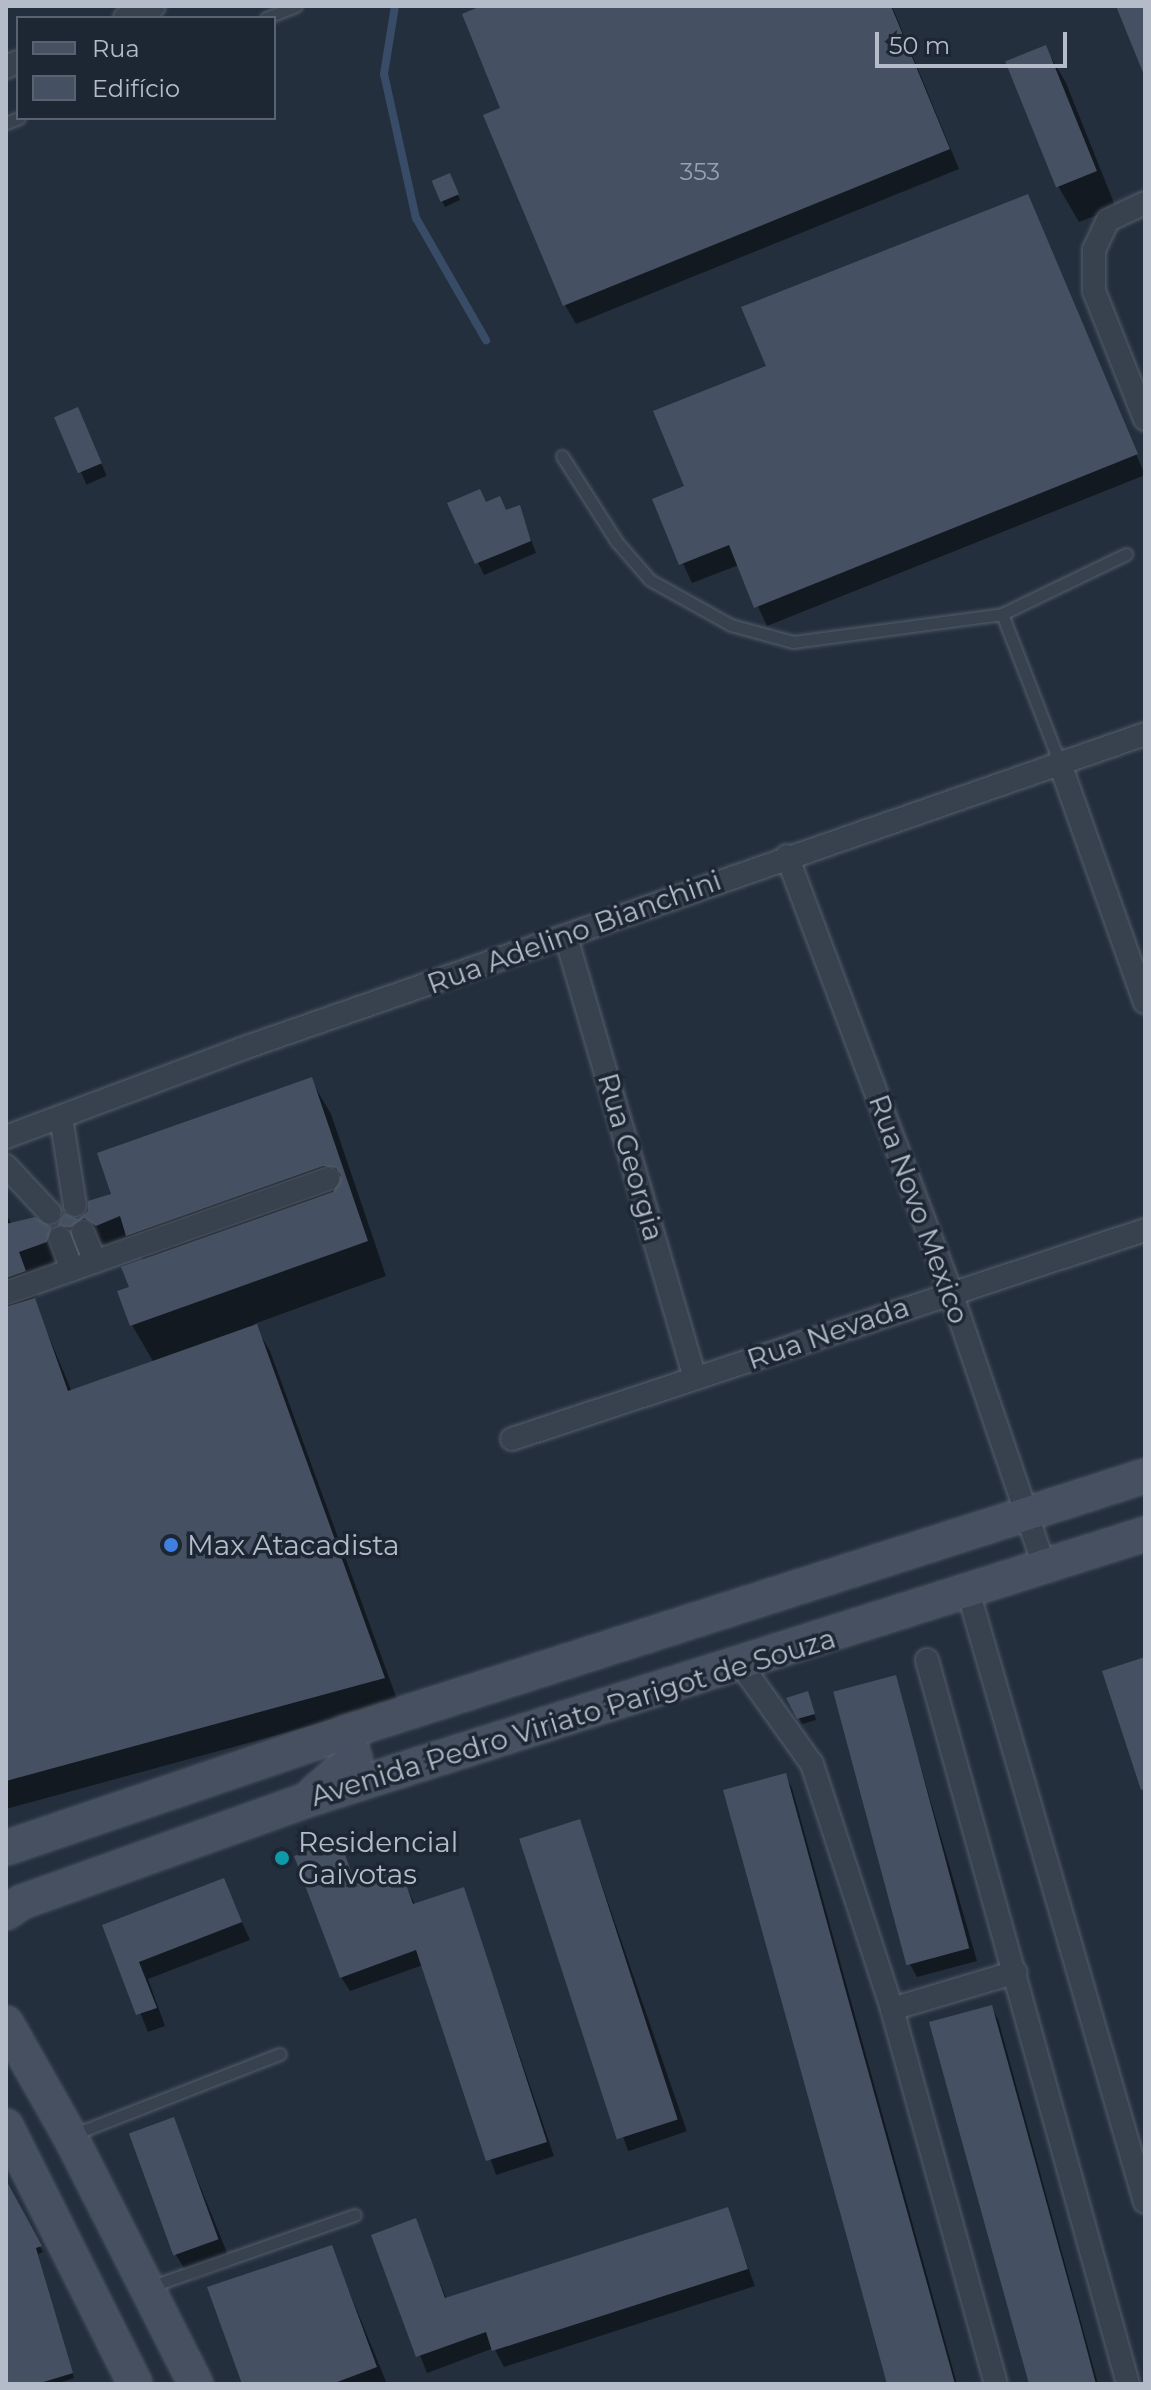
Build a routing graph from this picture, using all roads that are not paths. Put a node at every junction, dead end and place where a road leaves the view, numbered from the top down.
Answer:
1 (154, 6) edge
2 (296, 6) edge
3 (130, 16) edge
4 (271, 16) edge
5 (1145, 203) edge
6 (1145, 419) edge
7 (562, 456) dead end
8 (1126, 554) dead end
9 (1002, 614) junction
10 (1145, 734) edge
11 (1059, 761) junction
12 (787, 856) junction
13 (566, 937) junction
14 (1145, 1002) edge
15 (61, 1117) junction
16 (6, 1137) edge
17 (6, 1166) edge
18 (328, 1179) dead end
19 (75, 1205) dead end
20 (50, 1213) dead end
21 (1145, 1230) edge
22 (83, 1232) dead end
23 (60, 1238) dead end
24 (95, 1262) junction
25 (72, 1270) junction
26 (951, 1292) junction
27 (6, 1293) edge
28 (695, 1377) junction
29 (512, 1439) dead end
30 (1145, 1476) edge
31 (1025, 1513) junction
32 (1145, 1534) edge
33 (1044, 1565) junction
34 (968, 1591) junction
35 (927, 1660) dead end
36 (742, 1666) junction
37 (346, 1732) junction
38 (304, 1801) junction
39 (6, 1848) edge
40 (6, 1913) edge
41 (1016, 1972) junction
42 (892, 2009) junction
43 (6, 2023) edge
44 (280, 2054) dead end
45 (6, 2126) edge
46 (70, 2136) junction
47 (1145, 2202) edge
48 (355, 2215) dead end
49 (149, 2287) junction
50 (135, 2384) edge
51 (196, 2384) edge
52 (996, 2384) edge
53 (1128, 2384) edge

1 - 3 street
2 - 4 lane
5 - 6 street
7 - 9 lane
8 - 9 lane
9 - 11 lane
10 - 11 street, Rua Adelino Bianchini
11 - 12 street, Rua Adelino Bianchini
11 - 14 street
12 - 13 street, Rua Adelino Bianchini
12 - 26 street, Rua Novo Mexico
13 - 15 street, Rua Adelino Bianchini
13 - 28 street, Rua Georgia
15 - 16 street, Rua Adelino Bianchini
15 - 19 street
17 - 20 street
18 - 24 street
21 - 26 street, Rua Nevada
22 - 24 street
23 - 25 street
24 - 25 street
25 - 27 street
26 - 28 street, Rua Nevada
26 - 31 street, Rua Novo Mexico
28 - 29 street, Rua Nevada
30 - 31 street, Avenida Pedro Viriato Parigot de Souza
31 - 33 street, Rua Novo Mexico
31 - 37 street, Avenida Pedro Viriato Parigot de Souza
32 - 33 street, Avenida Pedro Viriato Parigot de Souza
33 - 34 street, Avenida Pedro Viriato Parigot de Souza
34 - 36 street, Avenida Pedro Viriato Parigot de Souza
34 - 47 street
35 - 41 street
36 - 38 street, Avenida Pedro Viriato Parigot de Souza
36 - 42 street
37 - 38 street
37 - 39 street, Avenida Pedro Viriato Parigot de Souza
38 - 40 street, Avenida Pedro Viriato Parigot de Souza
41 - 42 street
41 - 53 street
42 - 52 street
43 - 46 street
44 - 46 lane
45 - 50 street
46 - 49 street
48 - 49 lane
49 - 51 street

